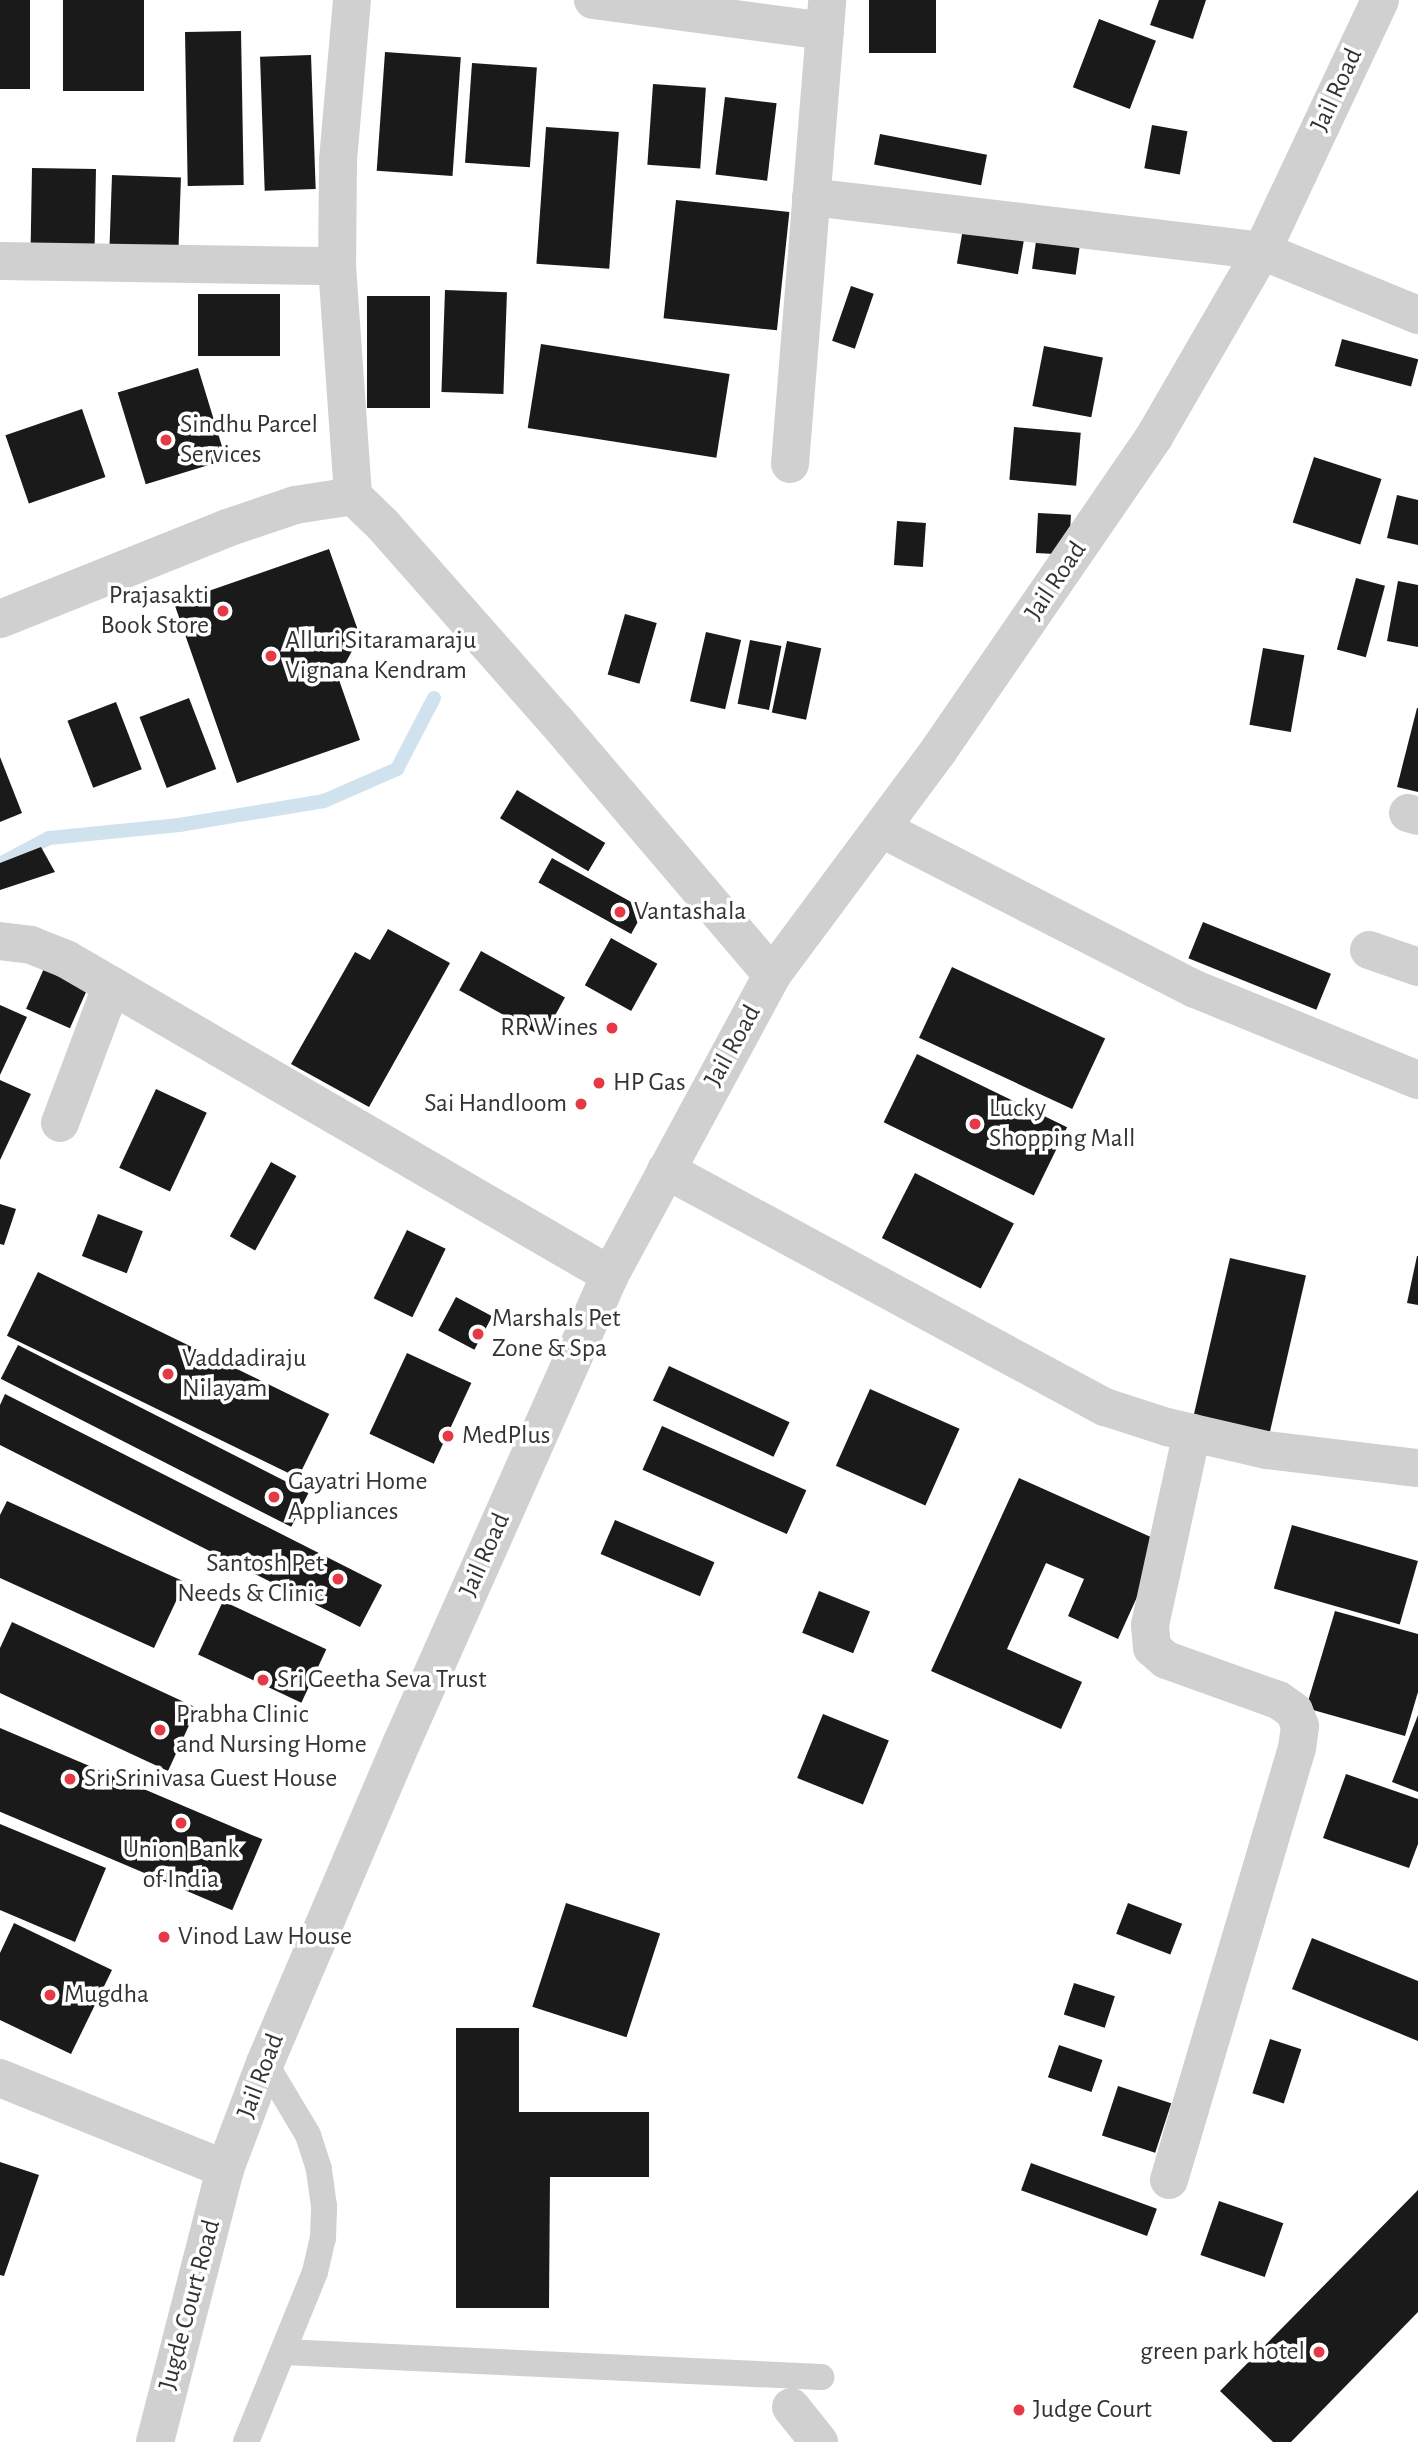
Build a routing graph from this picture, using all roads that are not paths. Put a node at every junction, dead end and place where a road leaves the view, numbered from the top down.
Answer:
1 (352, 0) edge
2 (593, 0) edge
3 (1380, 0) edge
4 (826, 16) edge
5 (811, 197) junction
6 (1262, 251) junction
7 (0, 261) edge
8 (337, 265) junction
9 (1418, 315) edge
10 (790, 464) dead end
11 (353, 496) junction
12 (0, 619) edge
13 (882, 829) junction
14 (0, 941) edge
15 (1369, 950) dead end
16 (1418, 967) edge
17 (772, 975) junction
18 (112, 985) junction
19 (1418, 1080) edge
20 (60, 1123) dead end
21 (666, 1170) junction
22 (610, 1275) junction
23 (1192, 1433) junction
24 (1418, 1468) edge
25 (264, 2063) junction
26 (0, 2078) edge
27 (225, 2169) junction
28 (1169, 2180) dead end
29 (284, 2352) junction
30 (821, 2377) dead end
31 (791, 2407) dead end
32 (155, 2442) edge
33 (246, 2442) edge
34 (819, 2442) edge

1 - 8 street
2 - 4 street
3 - 6 street, Jail Road
4 - 5 street
5 - 6 street
5 - 10 street
6 - 9 street
6 - 13 street, Jail Road
7 - 8 street
8 - 11 street
11 - 12 street
11 - 17 street
13 - 17 street, Jail Road
13 - 19 street
14 - 18 street
15 - 16 street
17 - 21 street, Jail Road
18 - 20 street
18 - 22 street
21 - 22 street, Jail Road
21 - 23 street
22 - 25 street, Jail Road
23 - 24 street
23 - 28 street
25 - 27 street, Jail Road
25 - 29 lane
26 - 27 street
27 - 32 street, Jugde Court Road
29 - 30 lane
29 - 33 lane
31 - 34 street

